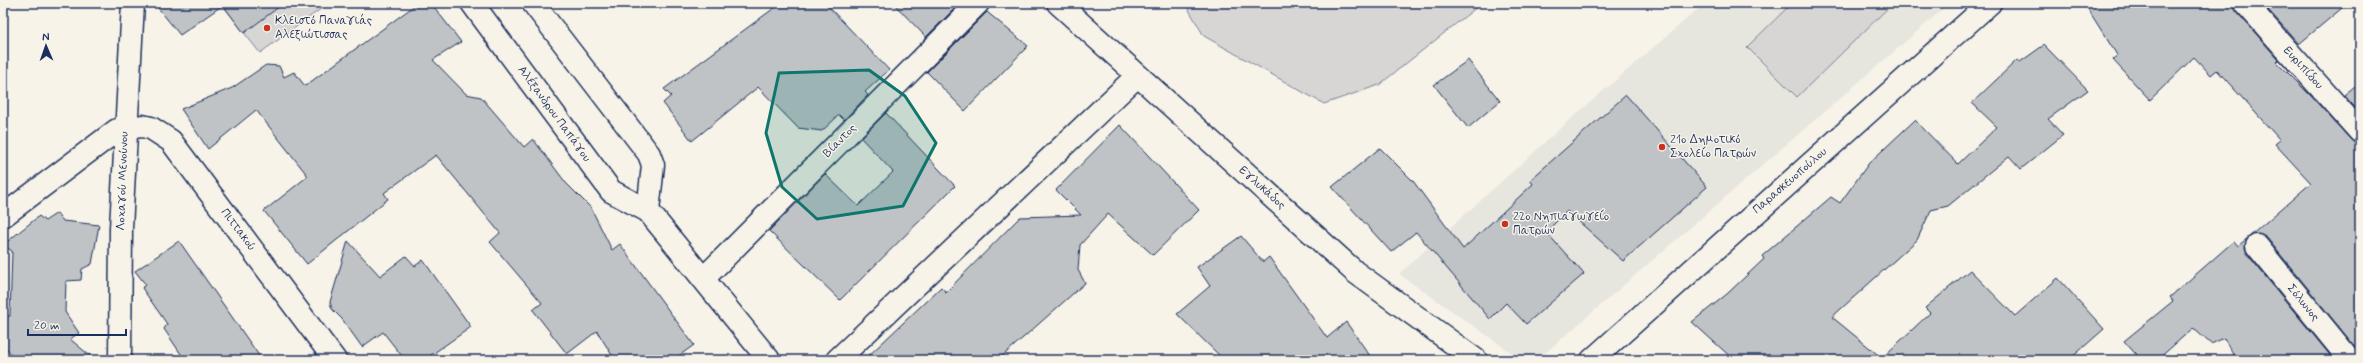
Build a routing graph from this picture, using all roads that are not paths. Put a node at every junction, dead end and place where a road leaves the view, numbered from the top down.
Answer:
1 (133, 3) edge
2 (472, 3) edge
3 (533, 3) edge
4 (978, 3) edge
5 (1058, 3) edge
6 (1990, 3) edge
7 (2249, 4) edge
8 (1137, 76) junction
9 (125, 128) junction
10 (2360, 132) edge
11 (648, 211) junction
12 (3, 216) edge
13 (2257, 246) dead end
14 (703, 279) junction
15 (120, 360) edge
16 (335, 360) edge
17 (769, 360) edge
18 (837, 360) edge
19 (1476, 360) edge
20 (1592, 360) edge
21 (2350, 360) edge

1 - 9 street, Λοχαγού Μενούνου
2 - 11 street, Αλέξανδρου Παπάγου
3 - 11 street
4 - 14 street, Βίαντος
5 - 8 street, Εγλυκάδος
6 - 20 street, Παρασκευοπούλου
7 - 10 street, Ευριπίδου
8 - 18 street
8 - 19 street, Εγλυκάδος
9 - 12 street, Πιττακού
9 - 15 street, Λοχαγού Μενούνου
9 - 16 street, Πιττακού
11 - 14 street, Αλέξανδρου Παπάγου
13 - 21 street, Σόλωνος
14 - 17 street, Αλέξανδρου Παπάγου

